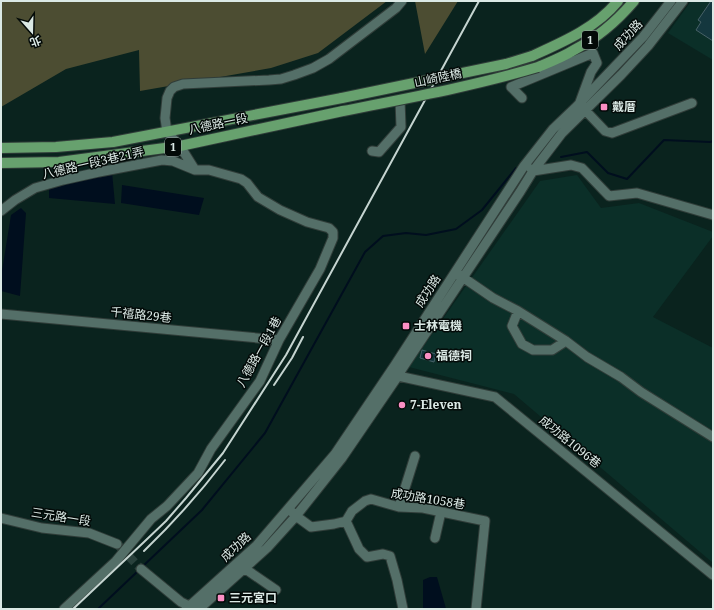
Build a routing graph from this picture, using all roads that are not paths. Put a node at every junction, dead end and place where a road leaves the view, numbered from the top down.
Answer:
1 (402, 1) edge
2 (618, 1) edge
3 (634, 1) edge
4 (671, 1) edge
5 (683, 1) edge
6 (342, 98) joint
7 (522, 98) dead end
8 (400, 100) junction
9 (692, 103) dead end
10 (582, 106) junction
11 (343, 111) joint
12 (167, 132) junction
13 (180, 146) junction
14 (1, 148) edge
15 (372, 151) dead end
16 (1, 163) edge
17 (524, 166) junction
18 (195, 170) junction
19 (533, 171) junction
20 (1, 211) edge
21 (713, 215) edge
22 (459, 274) junction
23 (518, 311) junction
24 (1, 314) edge
25 (279, 340) junction
26 (566, 341) junction
27 (394, 374) junction
28 (713, 437) edge
29 (415, 456) dead end
30 (399, 507) junction
31 (289, 508) junction
32 (441, 512) junction
33 (296, 516) junction
34 (1, 518) edge
35 (346, 521) junction
36 (435, 538) dead end
37 (117, 544) tunnel mouth
38 (244, 568) junction
39 (141, 569) tunnel mouth
40 (713, 575) edge
41 (276, 590) dead end
42 (189, 608) edge
43 (64, 609) edge
44 (199, 609) edge
45 (403, 609) edge
46 (476, 609) edge

1 - 12 street
2 - 6 main road, 山崎陸橋 / 1, bridge
3 - 8 main road, 山崎陸橋 / 1, bridge
4 - 10 street, 成功路
5 - 10 street, 成功路
6 - 12 main road, 八德路一段 / 1
7 - 10 street
8 - 11 main road, 山崎陸橋 / 1, bridge
8 - 15 street
9 - 10 street
10 - 17 street, 成功路
10 - 19 street, 成功路
11 - 13 main road, 八德路一段 / 1
12 - 13 street
12 - 14 main road, 八德路一段 / 1
13 - 16 main road, 八德路一段 / 1
13 - 18 street
17 - 19 street
17 - 22 street, 成功路
18 - 20 street, 八德路一段3巷21弄
18 - 25 street, 八德路一段1巷
19 - 21 street
19 - 22 street, 成功路
22 - 23 street
22 - 27 street, 成功路
23 - 26 street
23 - 26 street
24 - 25 street, 千禧路29巷
25 - 43 street, 八德路一段1巷
26 - 28 street
27 - 31 street, 成功路
27 - 33 street, 成功路
27 - 40 street, 成功路1096巷
29 - 30 street
30 - 32 street, 成功路1058巷
30 - 35 street, 成功路1058巷
31 - 33 street
31 - 42 street, 成功路
32 - 36 street
32 - 46 street, 成功路1058巷
33 - 35 street
33 - 38 street, 成功路
34 - 37 street, 三元路一段
35 - 45 street
38 - 41 street
38 - 44 street, 成功路
39 - 42 street

